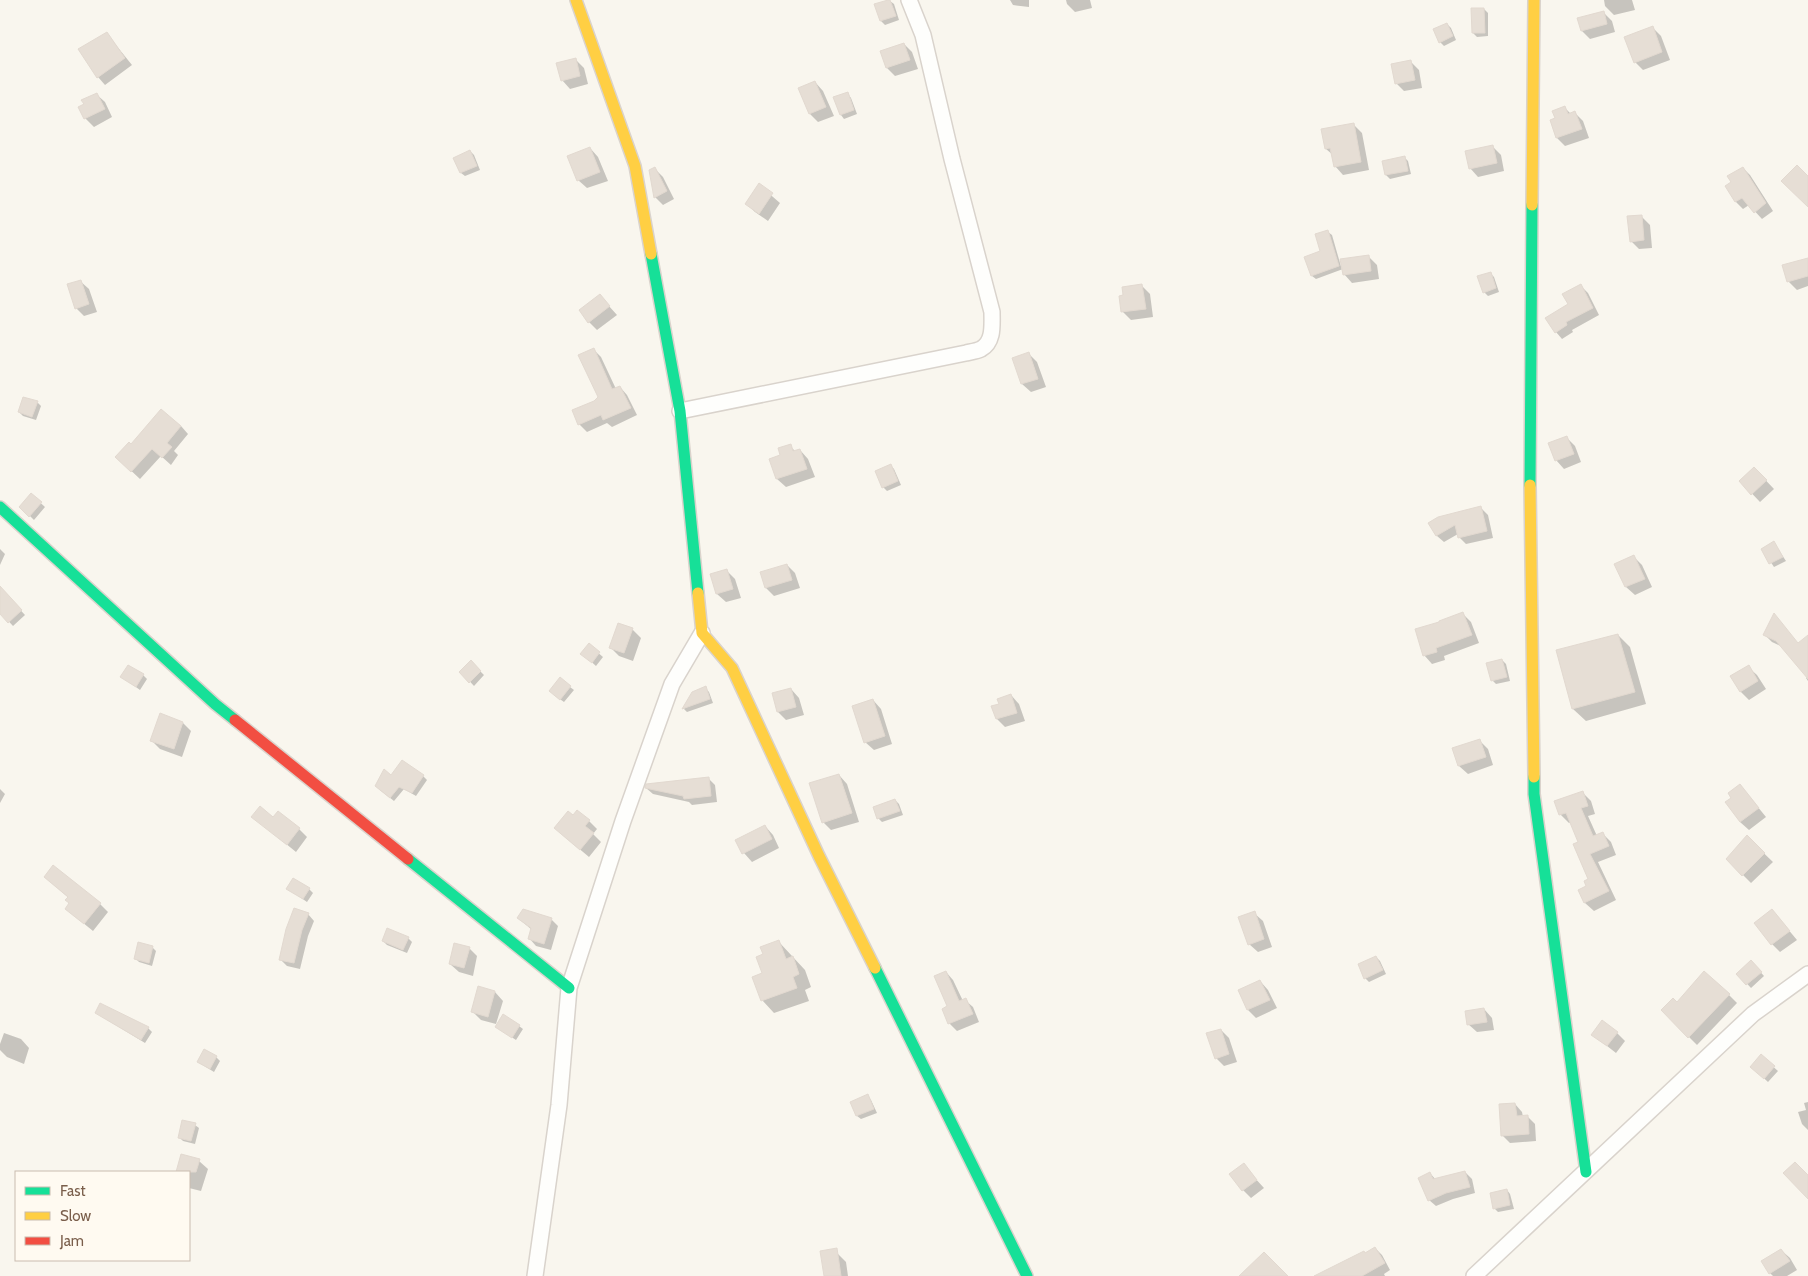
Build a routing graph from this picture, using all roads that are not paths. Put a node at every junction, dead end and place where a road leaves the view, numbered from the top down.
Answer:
1 (576, 0) edge
2 (909, 0) edge
3 (1534, 0) edge
4 (680, 411) junction
5 (0, 506) edge
6 (702, 633) junction
7 (1808, 974) edge
8 (569, 988) junction
9 (1586, 1172) junction
10 (535, 1276) edge
11 (1027, 1276) edge
12 (1474, 1276) edge

1 - 4 street
2 - 4 street
3 - 9 street
4 - 6 street
5 - 8 street
6 - 8 street
6 - 11 street
7 - 9 street
8 - 10 street
9 - 12 street

